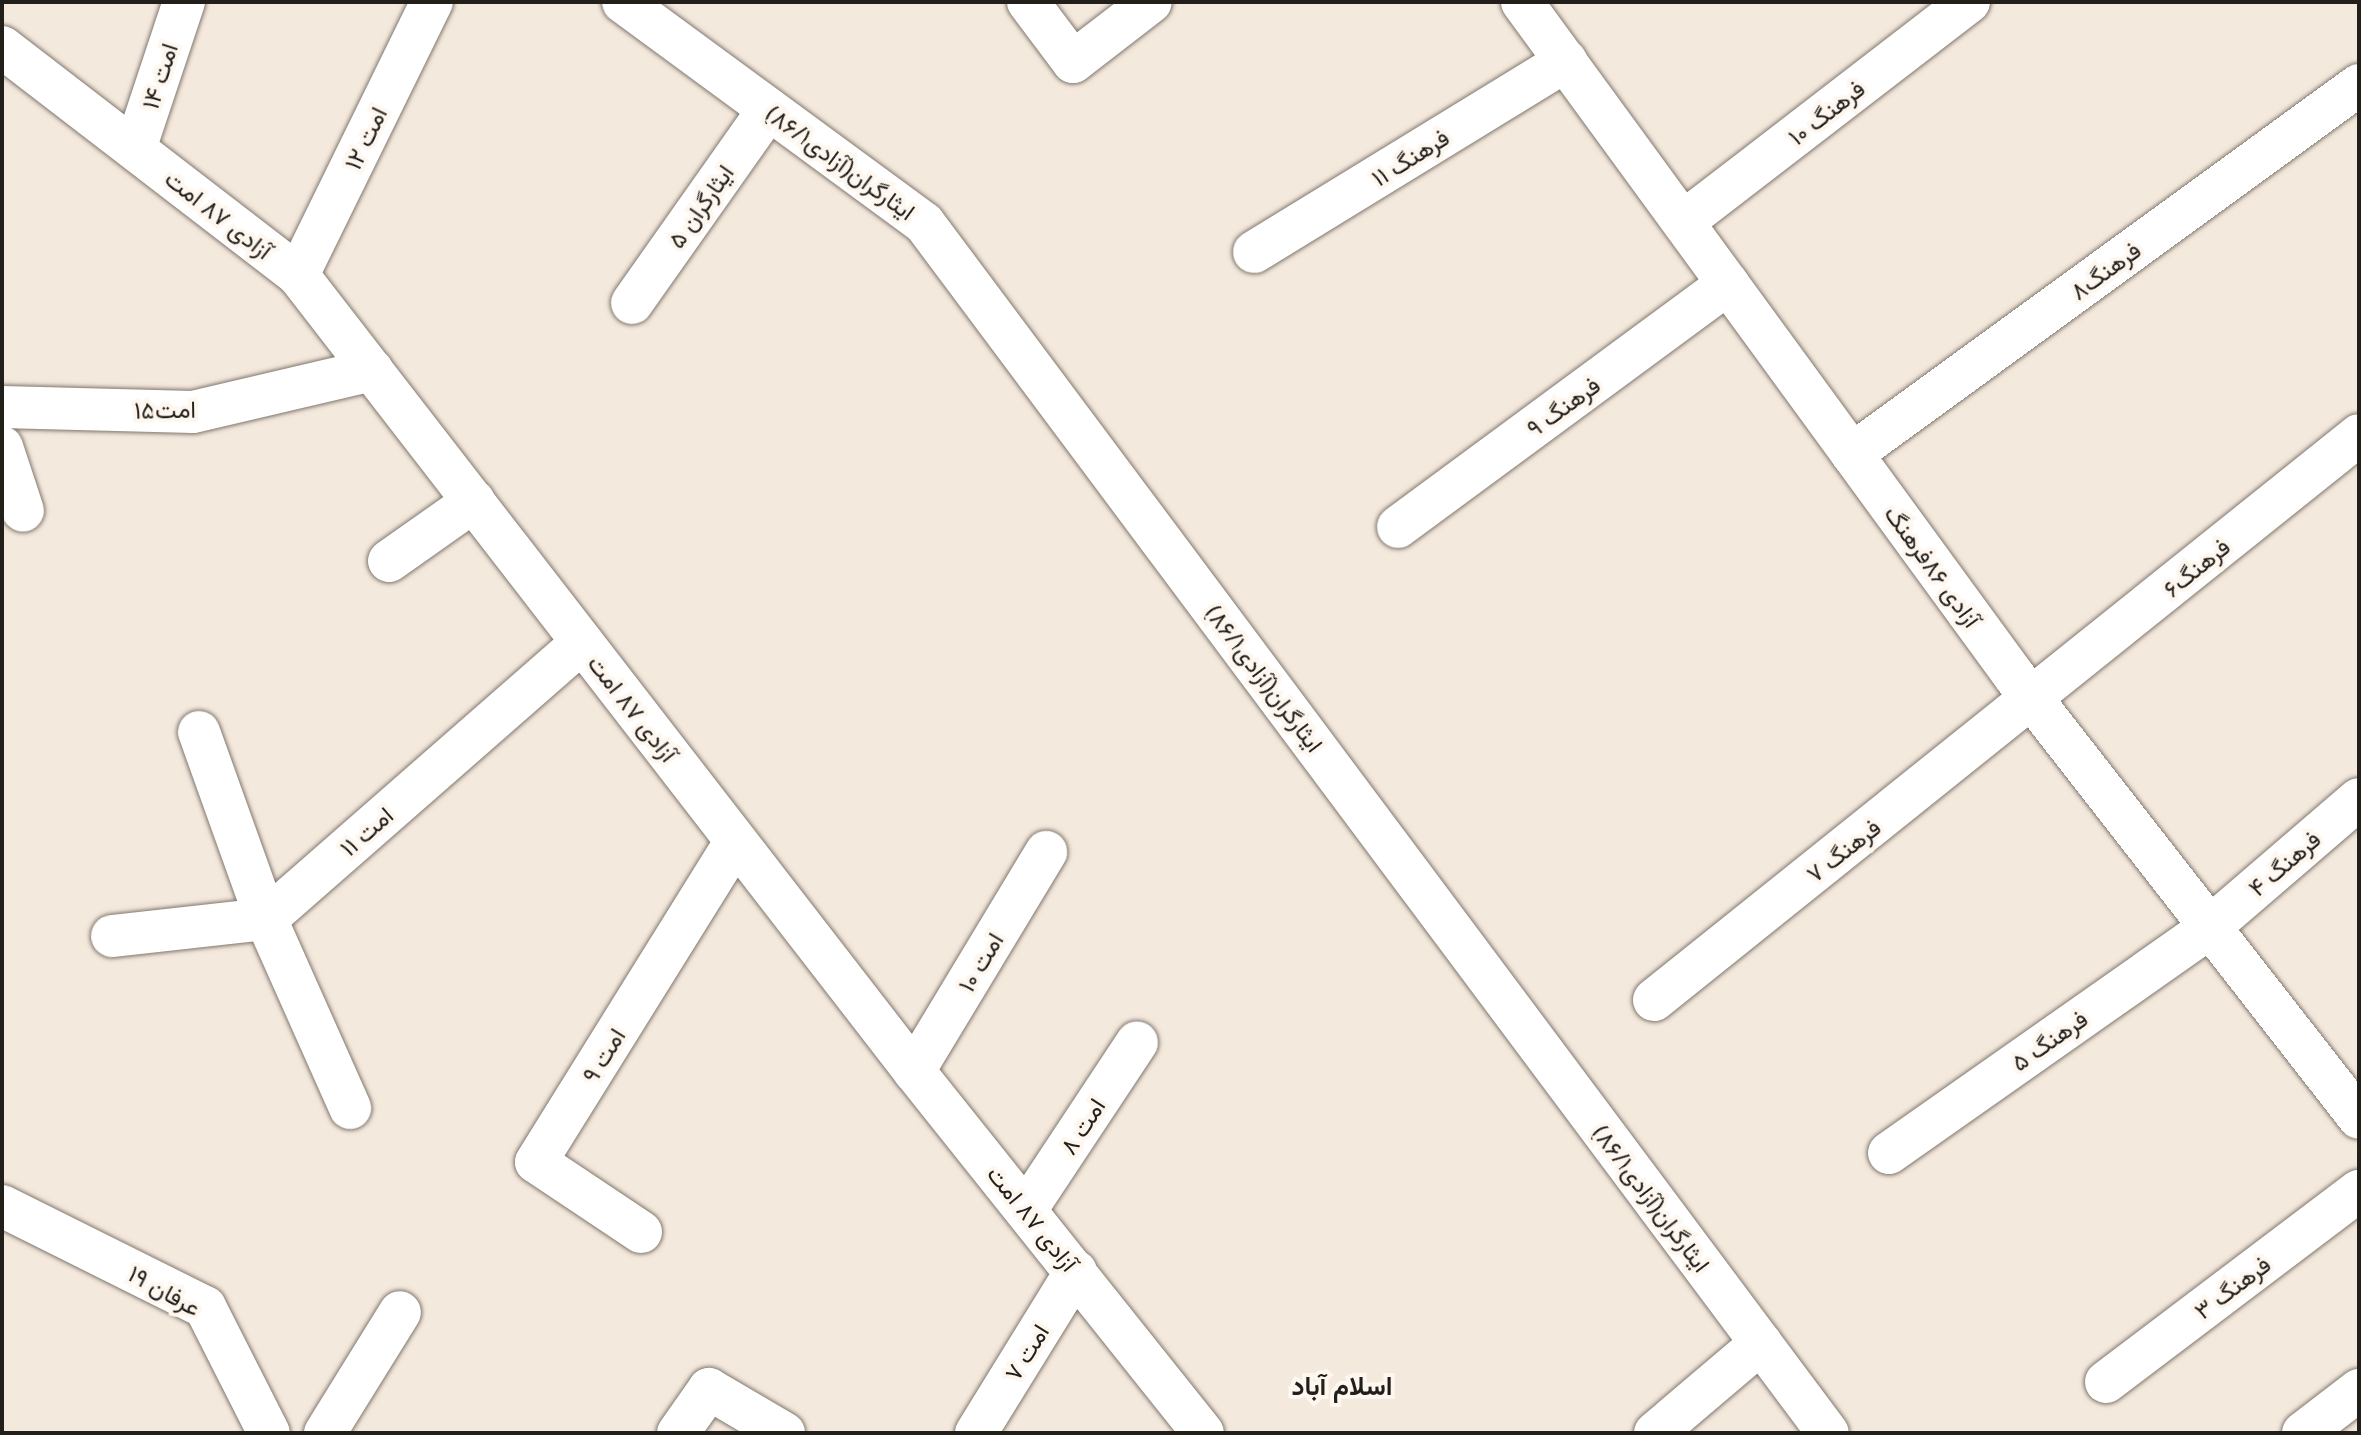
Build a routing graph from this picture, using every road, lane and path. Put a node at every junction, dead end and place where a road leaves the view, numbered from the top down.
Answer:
1 (184, 2) edge
2 (432, 2) edge
3 (623, 2) edge
4 (1028, 2) edge
5 (1151, 2) edge
6 (1522, 2) edge
7 (1969, 2) edge
8 (2, 47) edge
9 (1566, 61) junction
10 (2359, 85) edge
11 (769, 109) junction
12 (135, 149) junction
13 (1683, 222) junction
14 (1254, 252) dead end
15 (298, 275) junction
16 (1728, 284) junction
17 (632, 303) dead end
18 (372, 370) junction
19 (2, 407) edge
20 (2359, 435) edge
21 (2, 447) edge
22 (1852, 454) junction
23 (474, 501) junction
24 (23, 511) dead end
25 (1398, 527) dead end
26 (389, 561) dead end
27 (582, 642) junction
28 (2032, 700) junction
29 (199, 732) dead end
30 (2359, 799) edge
31 (736, 841) junction
32 (1046, 852) dead end
33 (266, 919) junction
34 (2210, 927) junction
35 (112, 936) dead end
36 (1654, 1000) dead end
37 (1137, 1042) dead end
38 (914, 1071) junction
39 (350, 1108) dead end
40 (2359, 1118) edge
41 (1889, 1153) dead end
42 (2359, 1191) edge
43 (2, 1206) edge
44 (1026, 1210) junction
45 (641, 1232) dead end
46 (1076, 1271) junction
47 (400, 1312) dead end
48 (1761, 1343) junction
49 (2106, 1382) dead end
50 (2359, 1390) edge
51 (269, 1433) edge
52 (325, 1433) edge
53 (678, 1433) edge
54 (784, 1433) edge
55 (976, 1433) edge
56 (1203, 1433) edge
57 (1655, 1433) edge
58 (1828, 1433) edge
59 (2303, 1433) edge

1 - 12 street, امت ۱۴
2 - 15 street, امت ۱۲
3 - 11 street, ایثارگران(آزادی۸۶/۱)
4 - 5 street
6 - 9 street, آزادی ۸۶فرهنگ
7 - 13 street, فرهنگ ۱۰
8 - 12 street, آزادی ۸۷ امت
9 - 13 street, آزادی ۸۶فرهنگ
9 - 14 street, فرهنگ ۱۱
10 - 22 street, فرهنگ۸
11 - 17 street, ایثارگران ۵
11 - 48 street, ایثارگران(آزادی۸۶/۱)
12 - 15 street, آزادی ۸۷ امت
13 - 16 street, آزادی ۸۶فرهنگ
15 - 18 street, آزادی ۸۷ امت
16 - 22 street, آزادی ۸۶فرهنگ
16 - 25 street, فرهنگ ۹
18 - 19 street, امت۱۵
18 - 23 street, آزادی ۸۷ امت
20 - 28 street, فرهنگ۶
21 - 24 street
22 - 28 street, آزادی ۸۶فرهنگ
23 - 26 street
23 - 27 street, آزادی ۸۷ امت
27 - 31 street, آزادی ۸۷ امت
27 - 33 street, امت ۱۱
28 - 34 street, آزادی ۸۶فرهنگ
28 - 36 street, فرهنگ ۷
29 - 33 street
30 - 34 street, فرهنگ ۴
31 - 38 street, آزادی ۸۷ امت
31 - 45 street, امت ۹
32 - 38 street, امت ۱۰
33 - 35 street
33 - 39 street
34 - 40 street, آزادی ۸۶فرهنگ
34 - 41 street, فرهنگ ۵
37 - 44 street, امت ۸
38 - 44 street, آزادی ۸۷ امت
42 - 49 street, فرهنگ ۳
43 - 51 street, عرفان ۱۹
44 - 46 street, آزادی ۸۷ امت
46 - 55 street, امت ۷
46 - 56 street, آزادی ۸۷ امت
47 - 52 street
48 - 57 street
48 - 58 street, ایثارگران(آزادی۸۶/۱)
50 - 59 street
53 - 54 street

